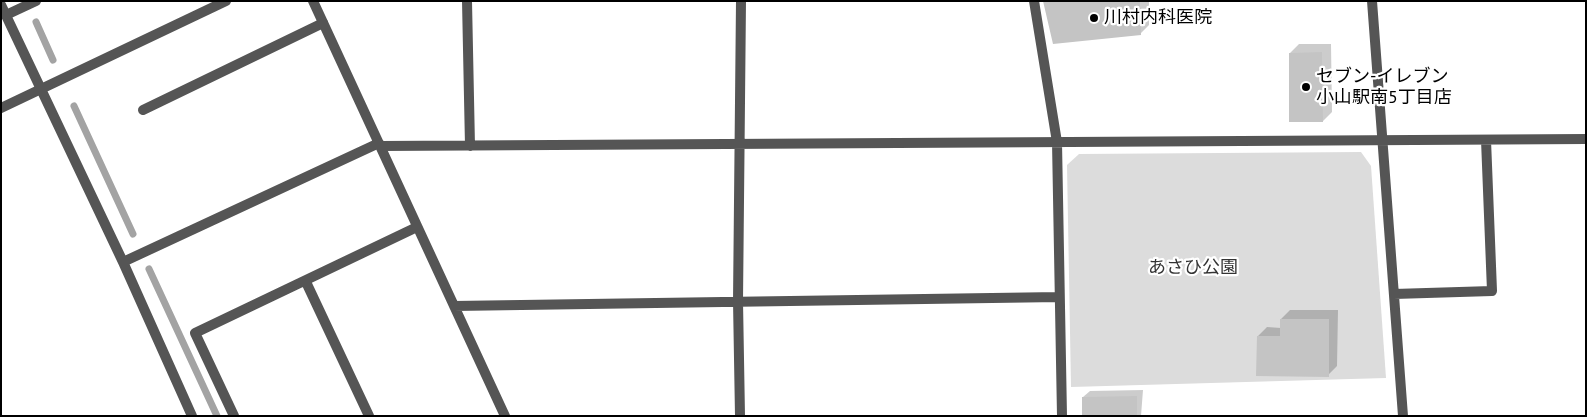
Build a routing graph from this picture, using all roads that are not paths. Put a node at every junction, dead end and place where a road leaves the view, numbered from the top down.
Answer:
1 (36, 1) edge
2 (226, 1) edge
3 (313, 1) edge
4 (468, 1) edge
5 (740, 1) edge
6 (1034, 1) edge
7 (1372, 1) edge
8 (1, 5) edge
9 (6, 16) junction
10 (323, 23) junction
11 (41, 90) junction
12 (1, 108) edge
13 (143, 110) dead end
14 (1586, 139) edge
15 (1383, 140) junction
16 (1486, 140) junction
17 (1057, 142) junction
18 (740, 144) junction
19 (380, 145) junction
20 (470, 146) junction
21 (417, 227) junction
22 (123, 262) junction
23 (306, 282) junction
24 (1394, 294) junction
25 (1059, 297) junction
26 (738, 301) junction
27 (454, 306) junction
28 (192, 416) edge
29 (234, 416) edge
30 (369, 416) edge
31 (505, 416) edge
32 (740, 416) edge
33 (1062, 416) edge
34 (1403, 416) edge

1 - 9 street
2 - 11 street
3 - 10 street
4 - 20 street
5 - 18 street
6 - 17 street
7 - 15 street
8 - 9 street
9 - 11 street
10 - 13 street
10 - 19 street
11 - 12 street
11 - 22 street
14 - 16 street
15 - 16 street
15 - 17 street
15 - 24 street
16 - 24 street
17 - 18 street
17 - 25 street
18 - 20 street
18 - 26 street
19 - 20 street
19 - 21 street
19 - 22 street
21 - 23 street
21 - 27 street
22 - 28 street
23 - 29 street
23 - 30 street
24 - 34 street
25 - 26 street
25 - 33 street
26 - 27 street
26 - 32 street
27 - 31 street

